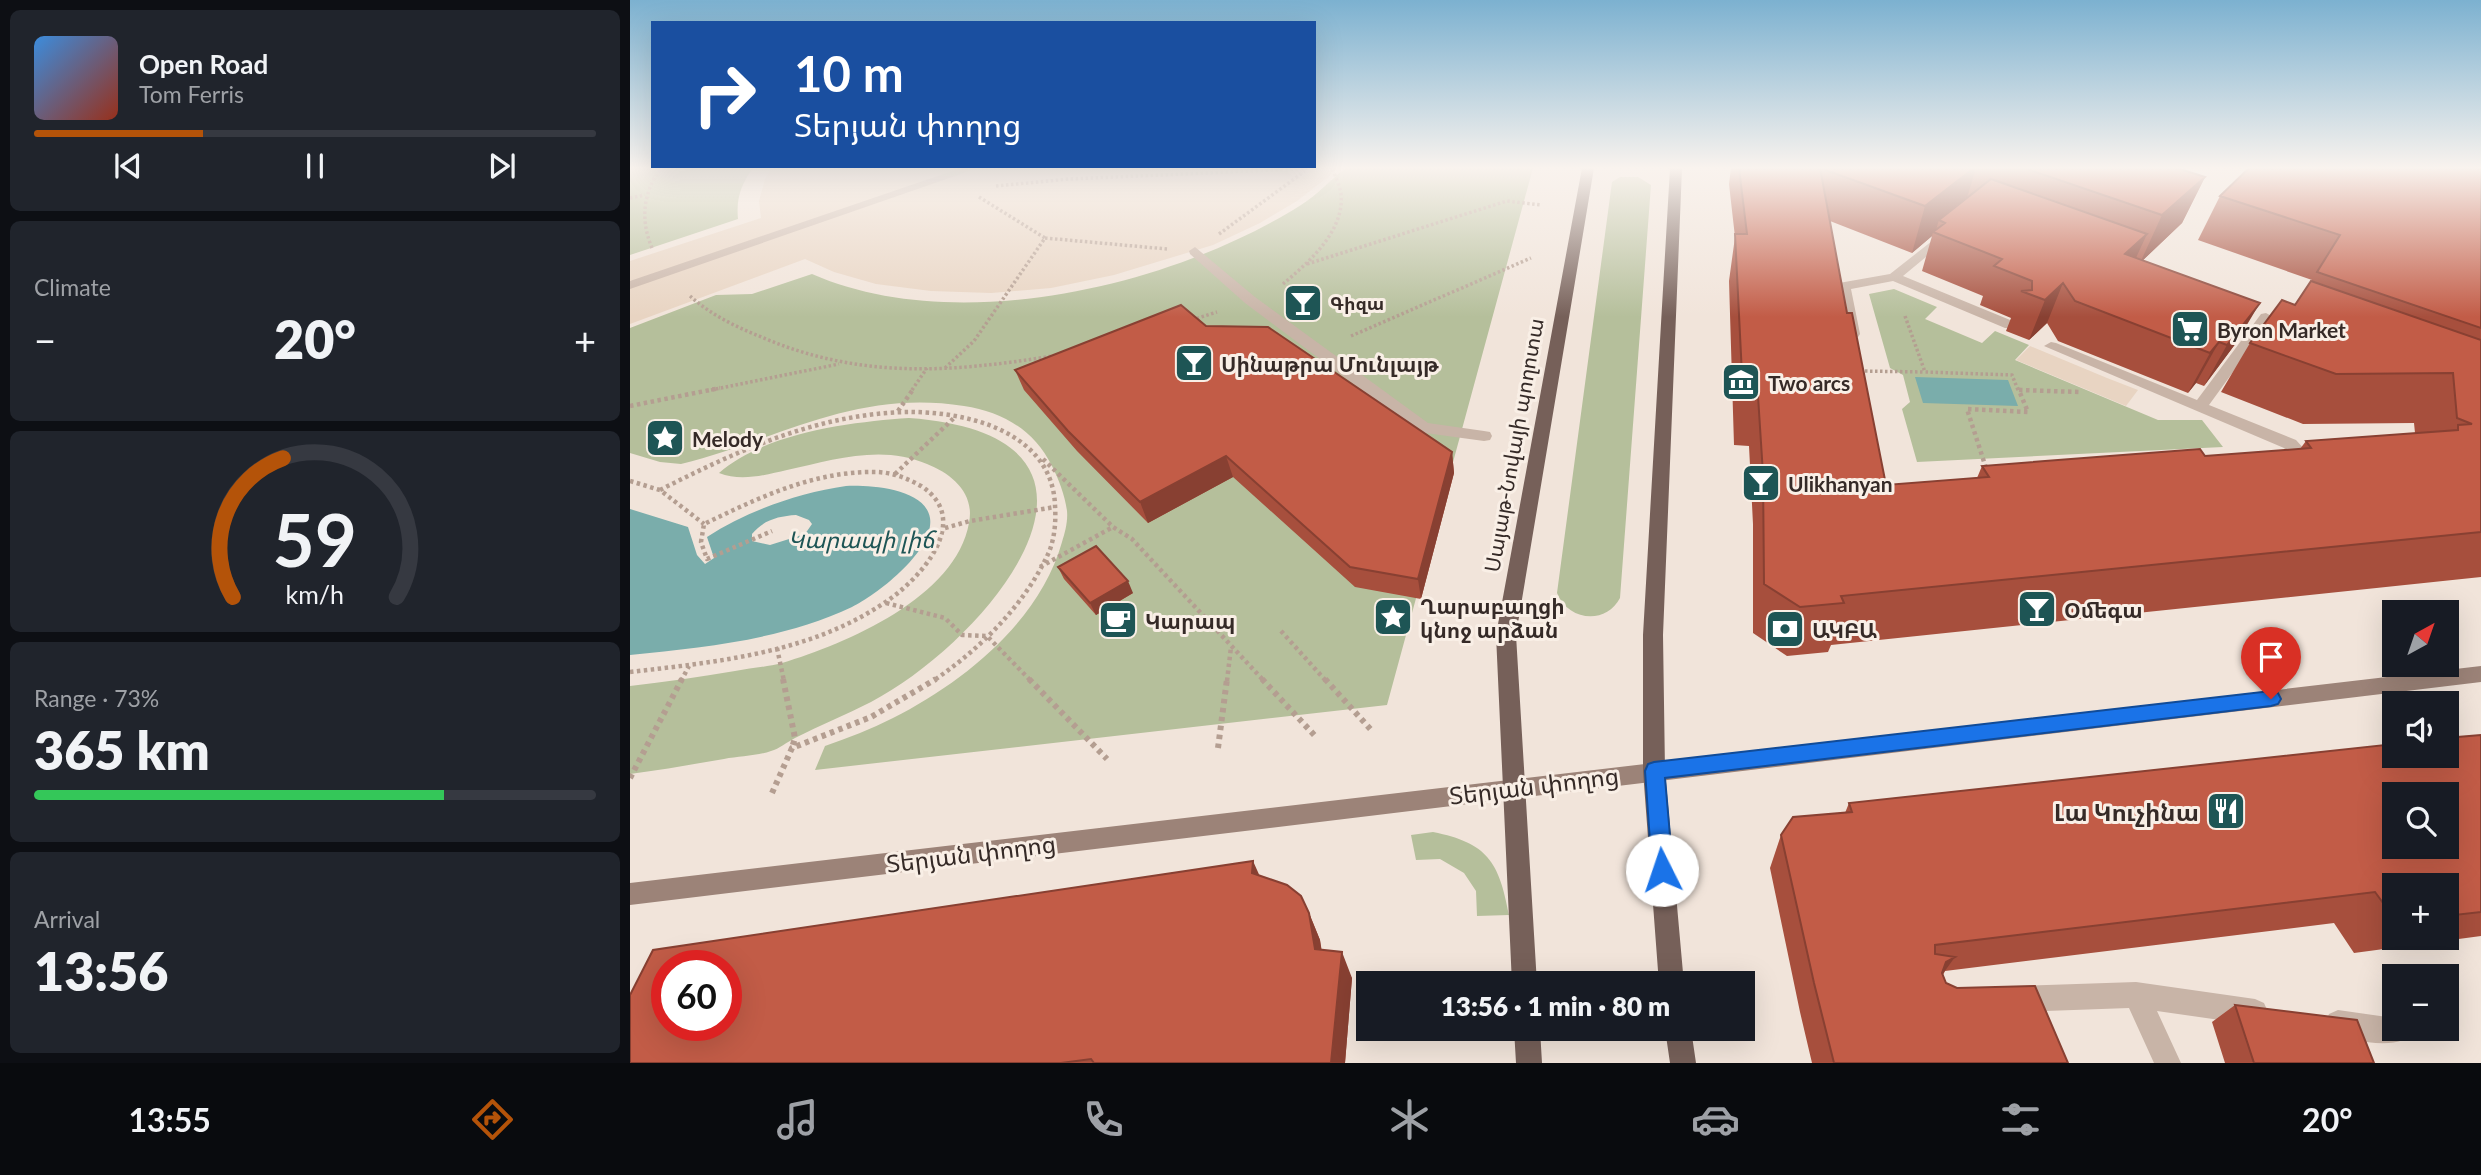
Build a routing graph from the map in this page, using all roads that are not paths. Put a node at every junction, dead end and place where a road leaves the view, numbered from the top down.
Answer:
1 (827, 218) edge
2 (1579, 218) edge
3 (1674, 218) edge
4 (1955, 227) edge
5 (1195, 251) road end
6 (1894, 277) junction
7 (630, 285) edge
8 (2266, 317) edge
9 (2011, 325) dead end
10 (2051, 346) dead end
11 (1860, 371) edge
12 (2200, 407) junction
13 (1485, 436) dead end
14 (2304, 476) edge
15 (2481, 674) edge
16 (1654, 771) junction
17 (1515, 787) junction
18 (630, 894) edge
19 (1524, 971) edge
20 (1671, 971) edge
21 (2136, 995) junction
22 (1990, 1000) edge
23 (2286, 1016) edge
24 (2313, 1020) edge
25 (2382, 1029) edge
26 (1528, 1041) edge
27 (1680, 1041) edge
28 (1529, 1063) edge
29 (1683, 1063) edge
30 (2168, 1063) edge

1 - 7 street
2 - 17 main road, Սայաթ-Նովայի պողոտա
3 - 16 main road
4 - 6 street
5 - 13 street
6 - 9 street
6 - 11 street
8 - 12 street
10 - 12 street
12 - 14 street
15 - 16 street, Տերյան փողոց
16 - 17 street, Տերյան փողոց
16 - 20 main road
17 - 18 street, Տերյան փողոց
17 - 19 main road, Սայաթ-Նովայի պողոտա
21 - 22 street
21 - 23 street
21 - 30 street
24 - 25 street
26 - 28 main road
27 - 29 main road

